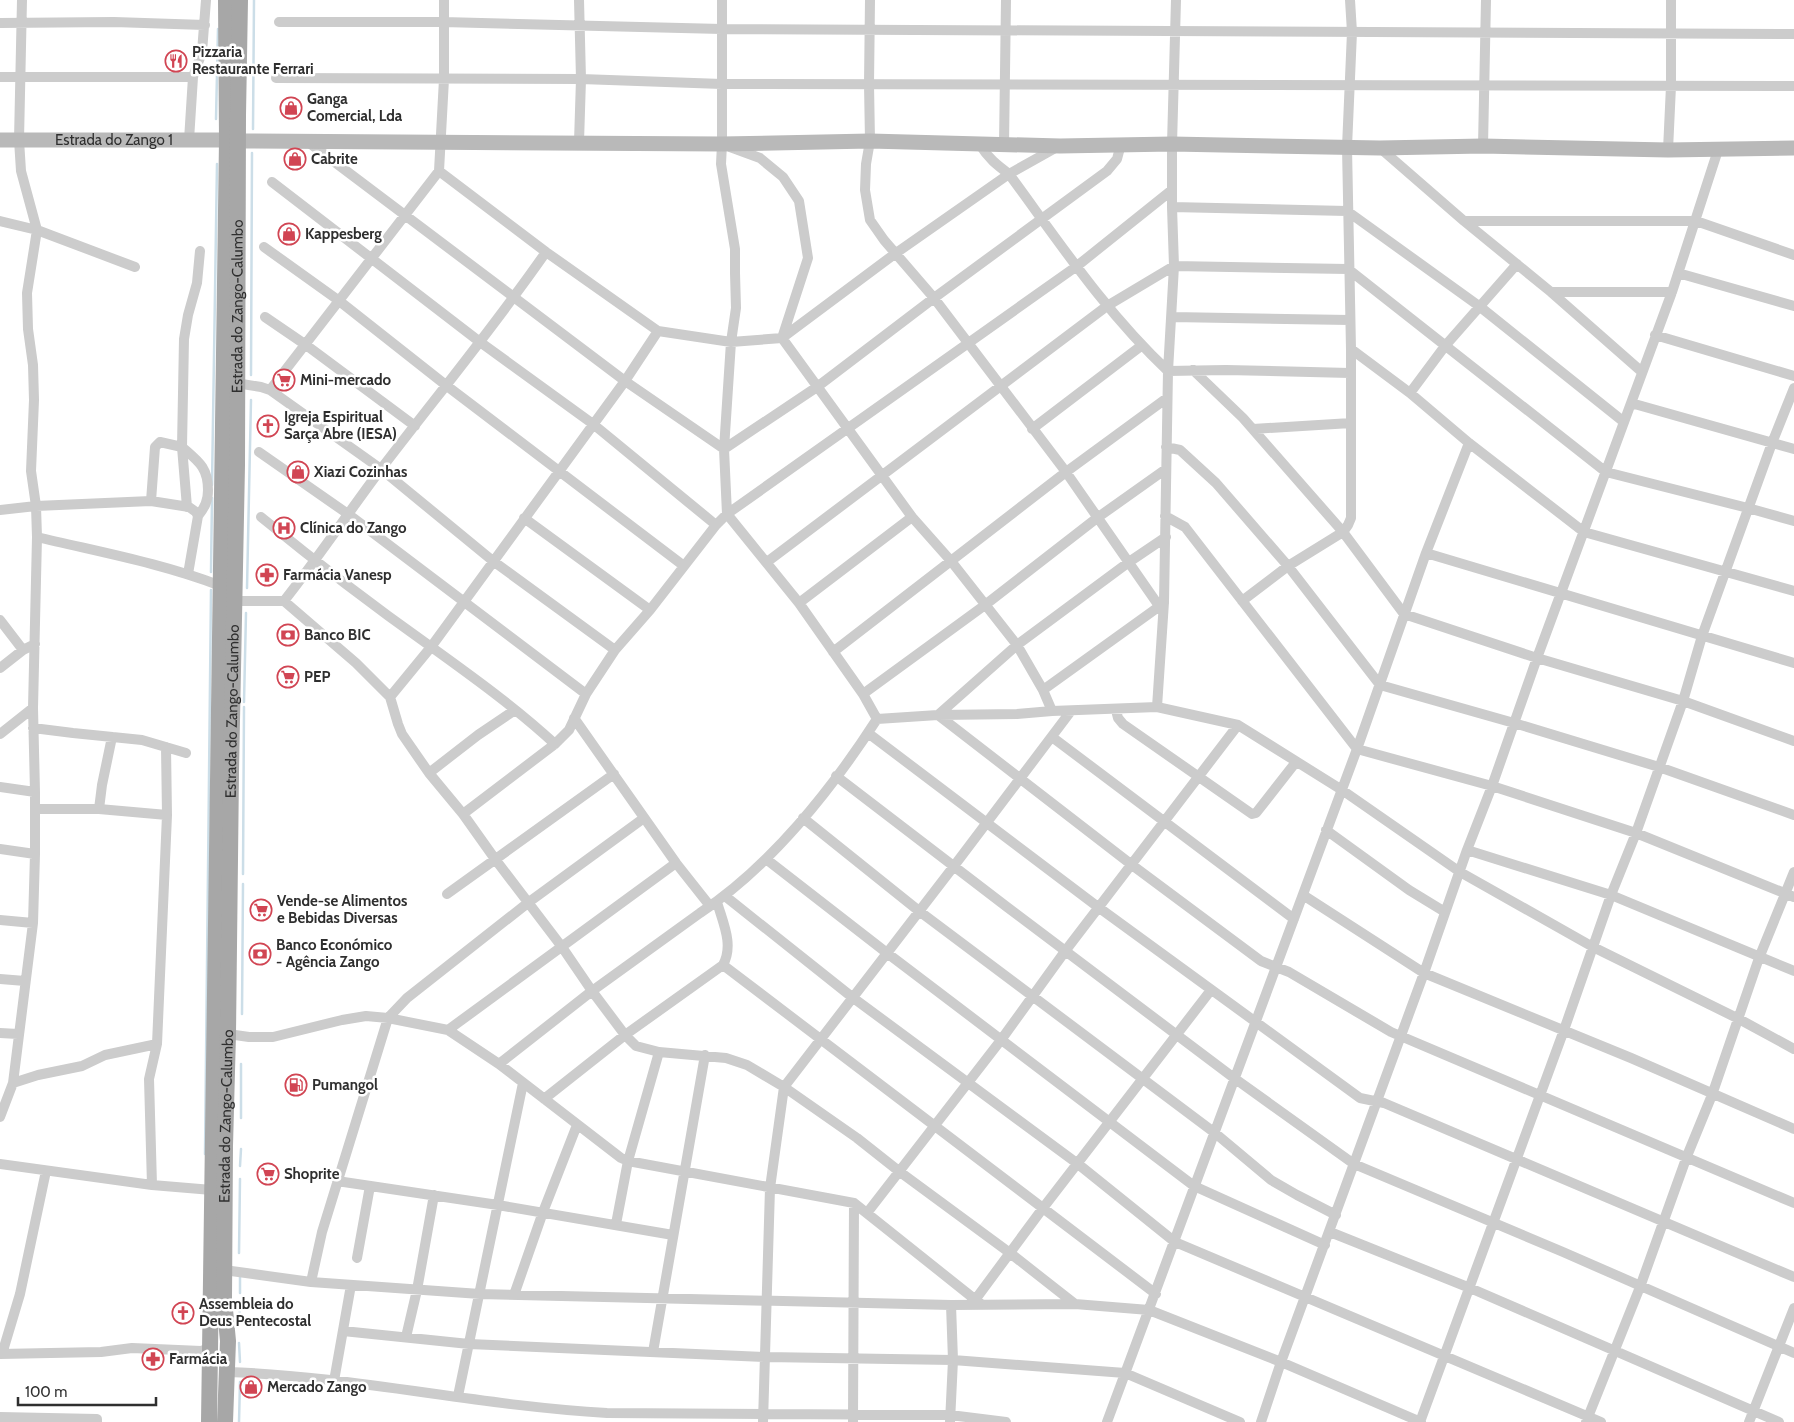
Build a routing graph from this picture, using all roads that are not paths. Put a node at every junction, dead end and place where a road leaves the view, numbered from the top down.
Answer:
1 (22, 0) edge
2 (206, 0) edge
3 (226, 0) edge
4 (240, 0) edge
5 (444, 0) edge
6 (579, 0) edge
7 (722, 0) edge
8 (870, 0) edge
9 (1006, 0) edge
10 (1176, 0) edge
11 (1350, 0) edge
12 (1486, 0) edge
13 (1671, 0) edge
14 (279, 22) dead end
15 (444, 22) junction
16 (0, 23) edge
17 (22, 23) junction
18 (205, 25) junction
19 (580, 25) junction
20 (722, 29) junction
21 (870, 30) junction
22 (1006, 30) junction
23 (1175, 31) junction
24 (1352, 32) junction
25 (1485, 32) junction
26 (1671, 33) junction
27 (1794, 34) edge
28 (21, 76) junction
29 (0, 77) edge
30 (193, 77) junction
31 (276, 78) dead end
32 (444, 79) junction
33 (581, 79) junction
34 (722, 84) junction
35 (869, 84) junction
36 (1005, 84) junction
37 (1173, 84) junction
38 (1349, 86) junction
39 (1484, 86) junction
40 (1671, 86) junction
41 (1794, 86) edge
42 (0, 140) edge
43 (20, 140) junction
44 (189, 140) junction
45 (232, 140) junction
46 (308, 141) junction
47 (870, 141) junction
48 (441, 142) junction
49 (580, 142) junction
50 (722, 144) junction
51 (1121, 144) junction
52 (1172, 144) junction
53 (980, 145) junction
54 (1004, 145) junction
55 (1060, 146) junction
56 (1483, 146) junction
57 (1346, 148) junction
58 (1380, 148) junction
59 (1794, 148) edge
60 (1668, 150) junction
61 (1718, 150) junction
62 (439, 171) junction
63 (1009, 174) junction
64 (272, 182) dead end
65 (1172, 190) junction
66 (1172, 207) junction
67 (1347, 211) junction
68 (404, 215) junction
69 (1042, 219) junction
70 (0, 221) edge
71 (1464, 221) junction
72 (1696, 221) junction
73 (37, 230) junction
74 (264, 247) dead end
75 (200, 251) dead end
76 (546, 252) junction
77 (896, 253) junction
78 (1794, 255) edge
79 (370, 258) junction
80 (1517, 264) junction
81 (1077, 266) junction
82 (1174, 266) junction
83 (135, 268) dead end
84 (1348, 269) junction
85 (1678, 272) junction
86 (1551, 292) junction
87 (1672, 292) junction
88 (514, 298) junction
89 (934, 298) junction
90 (338, 300) junction
91 (1106, 306) junction
92 (1479, 306) junction
93 (1794, 306) edge
94 (265, 317) dead end
95 (1172, 317) junction
96 (1350, 320) junction
97 (658, 331) junction
98 (1655, 335) junction
99 (782, 338) junction
100 (480, 342) junction
101 (731, 342) junction
102 (968, 344) junction
103 (306, 345) junction
104 (1141, 346) junction
105 (1445, 346) junction
106 (1351, 349) junction
107 (1168, 370) junction
108 (1193, 370) junction
109 (1642, 372) junction
110 (1350, 373) junction
111 (1794, 376) edge
112 (625, 381) junction
113 (236, 383) junction
114 (447, 386) junction
115 (1000, 386) junction
116 (817, 387) junction
117 (1794, 388) edge
118 (270, 390) junction
119 (1410, 393) junction
120 (1167, 398) junction
121 (1631, 403) junction
122 (1624, 422) junction
123 (1350, 423) junction
124 (593, 424) junction
125 (415, 426) junction
126 (848, 429) junction
127 (1032, 429) junction
128 (1253, 429) junction
129 (1469, 443) junction
130 (1772, 443) junction
131 (1166, 446) junction
132 (182, 447) junction
133 (724, 449) junction
134 (1794, 449) edge
135 (259, 452) dead end
136 (381, 468) junction
137 (1166, 469) junction
138 (559, 471) junction
139 (1066, 472) junction
140 (1606, 472) junction
141 (882, 476) junction
142 (151, 501) junction
143 (36, 506) junction
144 (187, 507) junction
145 (1748, 508) junction
146 (0, 510) edge
147 (348, 514) junction
148 (727, 514) junction
149 (198, 516) junction
150 (1165, 516) junction
151 (261, 517) dead end
152 (912, 517) junction
153 (524, 518) junction
154 (1097, 518) junction
155 (1794, 522) edge
156 (716, 525) junction
157 (1343, 532) junction
158 (1584, 532) junction
159 (37, 537) junction
160 (1166, 537) junction
161 (1426, 553) junction
162 (315, 561) junction
163 (492, 561) junction
164 (951, 561) junction
165 (767, 562) junction
166 (1129, 562) junction
167 (684, 566) junction
168 (1288, 566) junction
169 (1725, 572) junction
170 (188, 574) junction
171 (221, 586) junction
172 (1794, 592) edge
173 (1562, 594) junction
174 (1242, 600) junction
175 (234, 601) junction
176 (284, 601) junction
177 (463, 601) junction
178 (799, 603) junction
179 (1162, 604) junction
180 (985, 605) junction
181 (650, 610) junction
182 (1404, 614) junction
183 (0, 620) edge
184 (1702, 636) junction
185 (35, 644) junction
186 (1017, 645) junction
187 (430, 647) junction
188 (23, 650) junction
189 (615, 650) junction
190 (834, 652) junction
191 (1537, 658) junction
192 (1794, 664) edge
193 (0, 668) edge
194 (1380, 685) junction
195 (1043, 690) junction
196 (586, 694) junction
197 (863, 694) junction
198 (390, 697) junction
199 (1683, 701) junction
200 (1157, 707) junction
201 (33, 708) junction
202 (515, 710) junction
203 (1116, 710) junction
204 (1052, 711) junction
205 (1071, 711) junction
206 (938, 715) junction
207 (574, 718) junction
208 (876, 719) junction
209 (1514, 723) junction
210 (1238, 726) junction
211 (34, 728) junction
212 (868, 733) junction
213 (0, 734) edge
214 (1052, 736) junction
215 (112, 737) junction
216 (1794, 741) edge
217 (555, 744) junction
218 (166, 747) junction
219 (1357, 749) junction
220 (186, 753) dead end
221 (1296, 762) junction
222 (1659, 767) junction
223 (429, 773) junction
224 (614, 774) junction
225 (836, 776) junction
226 (1198, 777) junction
227 (1019, 779) junction
228 (1492, 786) junction
229 (0, 787) edge
230 (1342, 790) junction
231 (36, 792) junction
232 (35, 809) junction
233 (99, 809) junction
234 (463, 814) junction
235 (167, 815) junction
236 (1794, 815) edge
237 (644, 818) junction
238 (803, 818) junction
239 (1165, 822) junction
240 (987, 823) junction
241 (1326, 830) junction
242 (1636, 833) junction
243 (0, 849) edge
244 (1467, 850) junction
245 (35, 854) junction
246 (495, 859) junction
247 (766, 859) junction
248 (676, 863) junction
249 (954, 866) junction
250 (1132, 866) junction
251 (1460, 872) junction
252 (1794, 872) edge
253 (447, 894) dead end
254 (1303, 895) junction
255 (1611, 895) junction
256 (1790, 895) edge
257 (717, 901) junction
258 (528, 902) junction
259 (1098, 907) junction
260 (919, 912) junction
261 (1445, 912) junction
262 (1294, 919) junction
263 (0, 920) edge
264 (33, 923) junction
265 (562, 947) junction
266 (1593, 947) junction
267 (1066, 950) junction
268 (887, 953) junction
269 (1759, 958) junction
270 (723, 966) junction
271 (1275, 966) junction
272 (1794, 971) edge
273 (1424, 973) junction
274 (0, 979) edge
275 (25, 981) junction
276 (1211, 990) junction
277 (592, 991) junction
278 (1033, 996) junction
279 (852, 997) junction
280 (388, 1018) junction
281 (1739, 1019) junction
282 (1254, 1022) junction
283 (448, 1030) junction
284 (1564, 1030) junction
285 (0, 1033) edge
286 (18, 1034) junction
287 (228, 1034) junction
288 (1177, 1034) junction
289 (625, 1035) junction
290 (1401, 1036) junction
291 (1001, 1040) junction
292 (821, 1041) junction
293 (157, 1044) junction
294 (1794, 1049) edge
295 (659, 1052) junction
296 (705, 1055) junction
297 (499, 1064) junction
298 (1234, 1078) junction
299 (1143, 1079) junction
300 (523, 1083) junction
301 (968, 1084) junction
302 (784, 1087) junction
303 (7, 1089) edge
304 (1540, 1094) junction
305 (1712, 1095) junction
306 (544, 1099) junction
307 (1376, 1102) junction
308 (0, 1117) edge
309 (1110, 1123) junction
310 (577, 1125) junction
311 (935, 1126) junction
312 (1794, 1129) edge
313 (1214, 1133) junction
314 (1687, 1156) junction
315 (1516, 1158) junction
316 (628, 1161) junction
317 (0, 1164) edge
318 (1078, 1164) junction
319 (1354, 1164) junction
320 (46, 1171) junction
321 (685, 1172) junction
322 (900, 1172) junction
323 (337, 1181) junction
324 (152, 1185) junction
325 (370, 1186) junction
326 (1194, 1186) junction
327 (770, 1188) junction
328 (212, 1190) junction
329 (434, 1195) junction
330 (1794, 1202) edge
331 (854, 1203) junction
332 (498, 1205) junction
333 (1042, 1208) junction
334 (543, 1212) junction
335 (867, 1213) junction
336 (1336, 1215) junction
337 (1493, 1223) junction
338 (1664, 1223) junction
339 (616, 1224) junction
340 (1330, 1232) junction
341 (673, 1235) junction
342 (1175, 1242) junction
343 (1325, 1246) junction
344 (1010, 1253) junction
345 (357, 1258) dead end
346 (224, 1270) junction
347 (1794, 1277) edge
348 (312, 1282) junction
349 (351, 1286) junction
350 (1640, 1287) junction
351 (1470, 1288) junction
352 (417, 1290) junction
353 (480, 1294) junction
354 (1156, 1294) junction
355 (514, 1295) junction
356 (1306, 1298) junction
357 (662, 1299) junction
358 (768, 1302) junction
359 (853, 1303) junction
360 (978, 1303) junction
361 (1075, 1304) junction
362 (951, 1305) junction
363 (1794, 1308) edge
364 (1150, 1310) junction
365 (343, 1331) junction
366 (406, 1337) junction
367 (469, 1344) junction
368 (1778, 1346) junction
369 (210, 1348) junction
370 (1615, 1351) junction
371 (653, 1352) junction
372 (1794, 1353) edge
373 (1, 1354) edge
374 (1446, 1356) junction
375 (766, 1357) junction
376 (854, 1359) junction
377 (953, 1360) junction
378 (1281, 1362) junction
379 (227, 1372) junction
380 (1125, 1373) junction
381 (334, 1381) junction
382 (458, 1396) junction
383 (1753, 1411) junction
384 (0, 1417) edge
385 (853, 1417) edge
386 (763, 1418) edge
387 (950, 1418) edge
388 (1587, 1419) edge
389 (97, 1422) edge
390 (210, 1422) edge
391 (224, 1422) edge
392 (1001, 1422) edge
393 (1107, 1422) edge
394 (1240, 1422) edge
395 (1261, 1422) edge
396 (1421, 1422) edge
397 (1601, 1422) edge
398 (1749, 1422) edge
399 (1779, 1422) edge

1 - 17 street
2 - 18 street
3 - 45 main road, Estrada do Zango-Calumbo
4 - 45 main road, Estrada do Zango-Calumbo
5 - 15 street
6 - 19 street
7 - 20 street
8 - 21 street
9 - 22 street
10 - 23 street
11 - 24 street
12 - 25 street
13 - 26 street
14 - 15 street
15 - 19 street
15 - 32 street
16 - 17 street
17 - 18 street
17 - 28 street
18 - 30 street
19 - 20 street
19 - 33 street
20 - 21 street
20 - 34 street
21 - 22 street
21 - 35 street
22 - 23 street
22 - 36 street
23 - 24 street
23 - 37 street
24 - 25 street
24 - 38 street
25 - 26 street
25 - 39 street
26 - 27 street
26 - 40 street
28 - 29 street
28 - 30 street
28 - 43 street
30 - 44 street
31 - 32 street
32 - 33 street
32 - 48 street
33 - 34 street
33 - 49 street
34 - 35 street
34 - 50 street
35 - 36 street
35 - 47 street
36 - 37 street
36 - 54 street
37 - 38 street
37 - 52 street
38 - 39 street
38 - 57 street
39 - 40 street
39 - 56 street
40 - 41 street
40 - 60 street
42 - 43 street, Estrada do Zango 1
43 - 44 street, Estrada do Zango 1
43 - 73 street
44 - 45 street, Estrada do Zango 1
45 - 46 street, Estrada do Zango 1
45 - 113 main road, Estrada do Zango-Calumbo
45 - 171 main road, Estrada do Zango-Calumbo
46 - 48 street, Estrada do Zango 1
46 - 68 street
47 - 50 street, Estrada do Zango 1
47 - 53 street, Estrada do Zango 1
47 - 77 street
48 - 49 street, Estrada do Zango 1
48 - 62 street
49 - 50 street, Estrada do Zango 1
50 - 99 street
50 - 101 street
51 - 52 street, Estrada do Zango 1
51 - 55 street, Estrada do Zango 1
51 - 69 street
52 - 57 street, Estrada do Zango 1
52 - 65 street
53 - 54 street, Estrada do Zango 1
53 - 63 street
54 - 55 street, Estrada do Zango 1
55 - 63 street
56 - 58 street, Estrada do Zango 1
56 - 60 street, Estrada do Zango 1
57 - 58 street, Estrada do Zango 1
57 - 67 street
58 - 71 street
59 - 61 street, Estrada do Zango 1
60 - 61 street, Estrada do Zango 1
61 - 72 street
62 - 68 street
62 - 76 street
63 - 69 street
63 - 77 street
64 - 79 street
65 - 66 street
65 - 81 street
66 - 67 street
66 - 82 street
67 - 84 street
67 - 92 street
68 - 79 street
68 - 88 street
69 - 81 street
69 - 89 street
70 - 73 street
71 - 72 street
71 - 80 street
72 - 78 street
72 - 85 street
73 - 83 street
73 - 143 street
74 - 90 street
75 - 132 street
76 - 88 street
76 - 97 street
77 - 89 street
77 - 99 street
79 - 90 street
79 - 100 street
80 - 86 street
80 - 92 street
81 - 91 street
81 - 102 street
82 - 84 street
82 - 91 street
82 - 95 street
84 - 96 street
84 - 105 street
85 - 87 street
85 - 93 street
86 - 87 street
86 - 109 street
87 - 98 street
88 - 100 street
88 - 112 street
89 - 102 street
89 - 116 street
90 - 103 street
90 - 114 street
91 - 104 street
91 - 115 street
92 - 105 street
92 - 122 street
94 - 103 street
95 - 96 street
95 - 107 street
96 - 106 street
97 - 101 street
97 - 112 street
98 - 109 street
98 - 111 street
99 - 101 street
99 - 116 street
100 - 114 street
100 - 124 street
101 - 133 street
102 - 115 street
102 - 126 street
103 - 118 street
103 - 125 street
104 - 107 street
104 - 127 street
105 - 119 street
105 - 140 street
106 - 110 street
106 - 119 street
107 - 108 street
107 - 120 street
108 - 110 street
108 - 128 street
109 - 121 street
110 - 123 street
112 - 124 street
112 - 133 street
113 - 118 street
113 - 175 main road, Estrada do Zango-Calumbo
114 - 125 street
114 - 138 street
115 - 127 street
115 - 141 street
116 - 126 street
116 - 133 street
117 - 130 street
118 - 136 street
119 - 129 street
120 - 131 street
120 - 139 street
121 - 122 street
121 - 130 street
122 - 140 street
123 - 128 street
123 - 157 street
124 - 138 street
124 - 156 street
125 - 136 street
126 - 141 street
126 - 148 street
127 - 139 street
128 - 157 street
129 - 158 street
129 - 161 street
130 - 134 street
130 - 145 street
131 - 137 street
131 - 168 street
132 - 142 street
132 - 144 street
132 - 149 street
133 - 148 street
135 - 147 street
136 - 147 street
136 - 163 street
137 - 150 street
137 - 154 street
138 - 153 street
138 - 167 street
139 - 154 street
139 - 164 street
140 - 145 street
140 - 158 street
141 - 152 street
141 - 165 street
142 - 143 street
142 - 144 street
143 - 146 street
143 - 159 street
144 - 149 street
145 - 155 street
145 - 169 street
147 - 162 street
147 - 177 street
148 - 156 street
148 - 165 street
149 - 170 street
150 - 160 street
150 - 174 street
151 - 162 street
152 - 164 street
152 - 178 street
153 - 163 street
153 - 181 street
154 - 166 street
154 - 180 street
156 - 167 street
157 - 168 street
157 - 182 street
158 - 169 street
158 - 173 street
159 - 170 street
159 - 185 street
160 - 166 street
160 - 179 street
161 - 173 street
161 - 182 street
162 - 176 street
162 - 187 street
163 - 177 street
163 - 189 street
164 - 180 street
164 - 190 street
165 - 178 street
166 - 179 street
166 - 186 street
167 - 181 street
168 - 174 street
168 - 194 street
169 - 172 street
169 - 184 street
170 - 171 street
171 - 328 main road, Estrada do Zango-Calumbo
173 - 184 street
173 - 191 street
174 - 219 street
175 - 176 street
175 - 287 main road, Estrada do Zango-Calumbo
176 - 198 street
177 - 187 street
177 - 196 street
178 - 190 street
179 - 195 street
179 - 200 street
180 - 186 street
180 - 197 street
181 - 189 street
182 - 191 street
182 - 194 street
183 - 188 street
184 - 192 street
184 - 199 street
185 - 188 street
185 - 201 street
186 - 195 street
186 - 206 street
187 - 198 street
187 - 202 street
188 - 193 street
189 - 196 street
190 - 197 street
191 - 199 street
191 - 209 street
194 - 209 street
194 - 219 street
195 - 204 street
196 - 207 street
197 - 208 street
198 - 223 street
199 - 216 street
199 - 222 street
200 - 203 street
200 - 210 street
201 - 211 street
201 - 213 street
202 - 217 street
202 - 223 street
203 - 205 street
203 - 226 street
204 - 205 street
204 - 206 street
205 - 214 street
206 - 208 street
206 - 227 street
207 - 217 street
207 - 224 street
208 - 212 street
209 - 222 street
209 - 228 street
210 - 221 street
210 - 226 street
211 - 215 street
211 - 231 street
212 - 225 street
212 - 240 street
214 - 227 street
214 - 239 street
215 - 218 street
215 - 233 street
217 - 234 street
218 - 220 street
218 - 235 street
219 - 228 street
219 - 230 street
221 - 226 street
221 - 230 street
222 - 236 street
222 - 242 street
223 - 234 street
224 - 237 street
224 - 246 street
225 - 238 street
225 - 249 street
226 - 239 street
227 - 240 street
227 - 250 street
228 - 242 street
228 - 244 street
229 - 231 street
230 - 241 street
230 - 251 street
231 - 232 street
232 - 233 street
232 - 245 street
233 - 235 street
234 - 246 street
235 - 293 street
237 - 248 street
237 - 258 street
238 - 247 street
238 - 260 street
239 - 250 street
239 - 262 street
240 - 249 street
240 - 259 street
241 - 254 street
241 - 261 street
242 - 255 street
242 - 256 street
243 - 245 street
244 - 251 street
244 - 255 street
245 - 264 street
246 - 253 street
246 - 258 street
247 - 257 street
247 - 268 street
248 - 257 street
248 - 265 street
249 - 260 street
249 - 267 street
250 - 259 street
250 - 271 street
251 - 261 street
251 - 266 street
252 - 256 street
254 - 262 street
254 - 273 street
255 - 266 street
255 - 269 street
256 - 269 street
257 - 270 street
257 - 277 street
257 - 279 street
258 - 265 street
258 - 280 street
259 - 267 street
259 - 276 street
260 - 268 street
260 - 278 street
261 - 273 street
262 - 271 street
263 - 264 street
264 - 275 street
265 - 277 street
265 - 283 street
266 - 281 street
266 - 284 street
267 - 278 street
267 - 288 street
268 - 279 street
268 - 291 street
269 - 272 street
269 - 281 street
270 - 289 street
270 - 292 street
271 - 282 street
271 - 290 street
273 - 284 street
273 - 290 street
274 - 275 street
275 - 286 street
276 - 282 street
276 - 288 street
277 - 289 street
277 - 297 street
278 - 291 street
278 - 299 street
279 - 292 street
279 - 301 street
280 - 283 street
280 - 287 street
280 - 323 street
281 - 294 street
281 - 305 street
282 - 298 street
282 - 307 street
283 - 297 street
284 - 304 street
284 - 305 street
285 - 286 street
286 - 303 street
287 - 346 main road, Estrada do Zango-Calumbo
288 - 298 street
288 - 299 street
289 - 295 street
289 - 306 street
290 - 304 street
290 - 307 street
291 - 301 street
291 - 309 street
292 - 302 street
292 - 311 street
293 - 303 street
293 - 324 street
295 - 296 street
295 - 316 street
296 - 302 street
296 - 321 street
297 - 300 street
298 - 313 street
298 - 319 street
299 - 309 street
299 - 313 street
300 - 306 street
300 - 332 street
301 - 311 street
301 - 318 street
302 - 322 street
302 - 327 street
303 - 308 street
304 - 314 street
304 - 315 street
305 - 312 street
305 - 314 street
306 - 310 street
307 - 315 street
307 - 319 street
309 - 318 street
309 - 326 street
310 - 316 street
310 - 334 street
311 - 322 street
311 - 333 street
313 - 326 street
313 - 336 street
314 - 330 street
314 - 338 street
315 - 337 street
315 - 338 street
316 - 321 street
316 - 339 street
317 - 320 street
318 - 333 street
318 - 342 street
319 - 336 street
319 - 337 street
320 - 324 street
320 - 373 street
321 - 327 street
321 - 341 street
322 - 335 street
322 - 344 street
323 - 325 street
323 - 348 street
324 - 328 street
325 - 329 street
325 - 345 street
326 - 342 street
326 - 343 street
327 - 331 street
327 - 358 street
328 - 369 main road, Estrada do Zango-Calumbo
329 - 332 street
329 - 352 street
331 - 335 street
331 - 359 street
332 - 334 street
332 - 353 street
333 - 344 street
333 - 354 street
334 - 339 street
334 - 355 street
335 - 360 street
336 - 340 street
337 - 350 street
337 - 351 street
338 - 347 street
338 - 350 street
339 - 341 street
340 - 343 street
340 - 351 street
341 - 357 street
342 - 354 street
342 - 356 street
343 - 356 street
344 - 360 street
344 - 361 street
346 - 348 street
346 - 379 main road, Estrada do Zango-Calumbo
348 - 349 street
349 - 352 street
349 - 365 street
350 - 368 street
350 - 370 street
351 - 370 street
351 - 374 street
352 - 353 street
352 - 366 street
353 - 355 street
353 - 367 street
354 - 364 street
355 - 357 street
356 - 374 street
356 - 378 street
357 - 358 street
357 - 371 street
358 - 359 street
358 - 375 street
359 - 362 street
359 - 376 street
360 - 361 street
360 - 362 street
361 - 364 street
362 - 377 street
363 - 368 street
364 - 378 street
364 - 380 street
365 - 366 street
365 - 381 street
366 - 367 street
367 - 371 street
367 - 382 street
368 - 372 street
368 - 383 street
369 - 373 street
369 - 390 main road, Estrada do Zango-Calumbo
370 - 383 street
370 - 388 street
371 - 375 street
374 - 388 street
374 - 396 street
375 - 376 street
375 - 386 street
376 - 377 street
376 - 385 street
377 - 380 street
377 - 387 street
378 - 395 street
378 - 396 street
379 - 381 street
379 - 391 main road, Estrada do Zango-Calumbo
380 - 393 street
380 - 394 street
381 - 382 street
382 - 386 street
383 - 398 street
383 - 399 street
384 - 389 street
385 - 386 street
385 - 387 street
387 - 392 street
388 - 397 street

